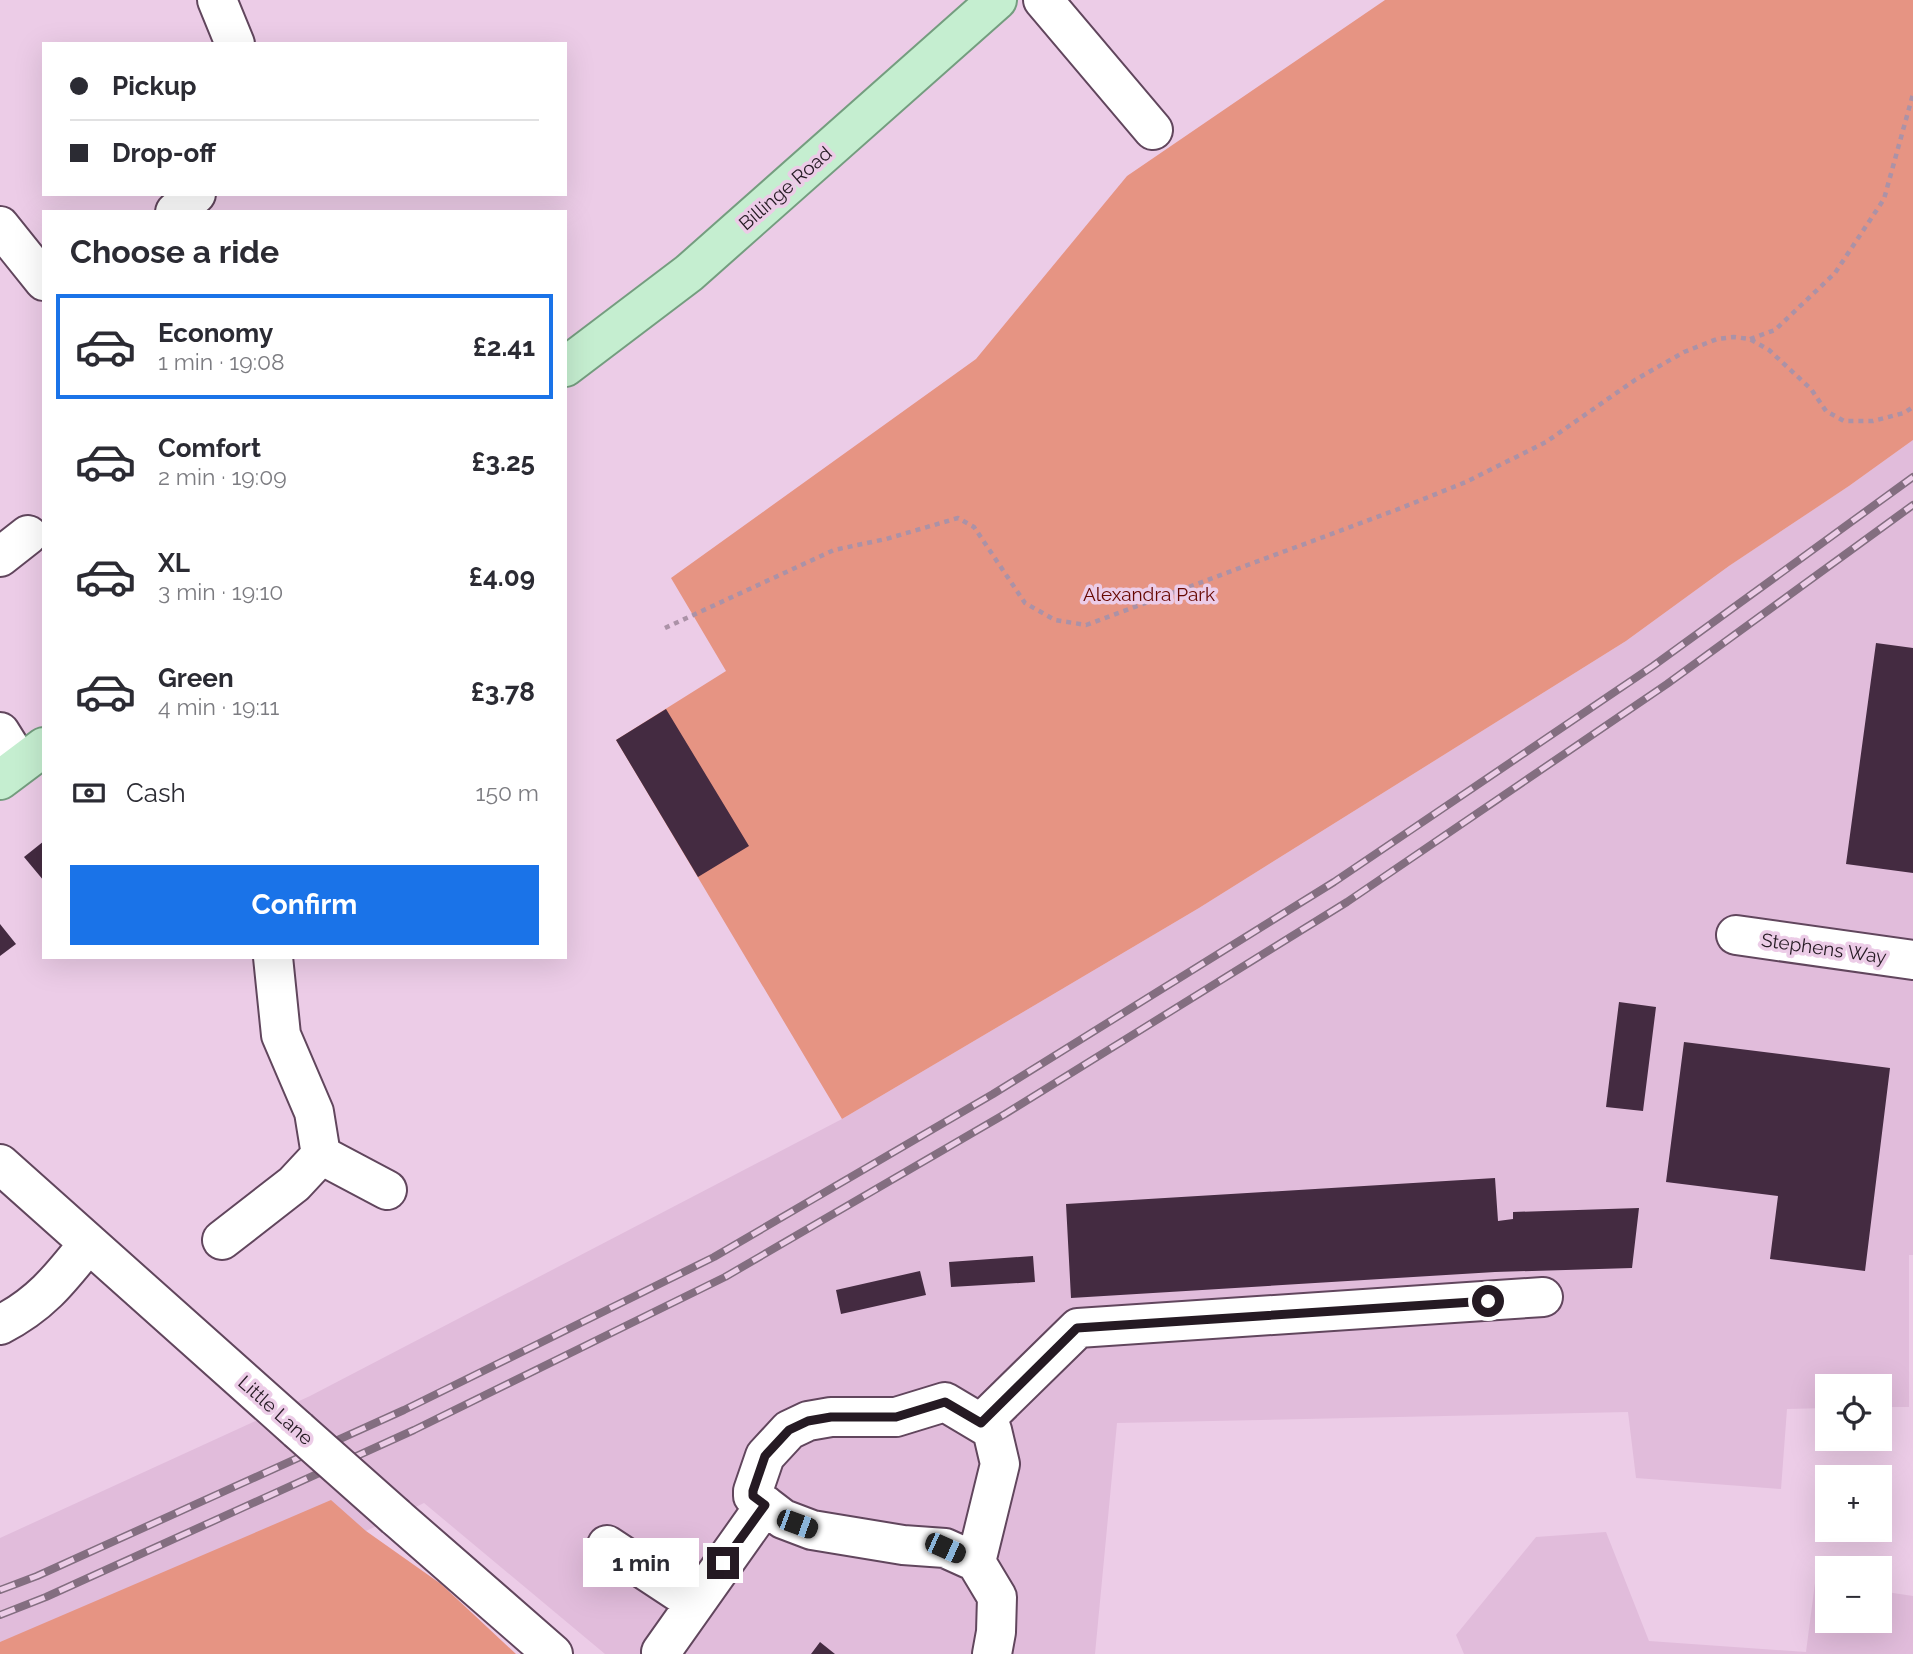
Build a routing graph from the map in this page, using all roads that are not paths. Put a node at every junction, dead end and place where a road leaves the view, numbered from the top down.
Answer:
1 (217, 0) edge
2 (997, 0) edge
3 (1043, 0) edge
4 (234, 42) edge
5 (1153, 130) dead end
6 (194, 196) edge
7 (177, 210) edge
8 (0, 226) edge
9 (42, 278) edge
10 (567, 365) edge
11 (0, 732) edge
12 (21, 764) edge
13 (1736, 936) dead end
14 (273, 959) edge
15 (1913, 960) edge
16 (321, 1155) junction
17 (0, 1164) edge
18 (387, 1190) dead end
19 (222, 1240) dead end
20 (89, 1244) junction
21 (1543, 1297) dead end
22 (0, 1325) edge
23 (981, 1423) junction
24 (765, 1505) junction
25 (607, 1545) dead end
26 (976, 1562) junction
27 (695, 1603) junction
28 (660, 1652) dead end
29 (553, 1654) edge
30 (992, 1654) edge

1 - 4 street
2 - 10 main road, Billinge Road
3 - 5 street
6 - 7 street
8 - 9 street
11 - 12 street
13 - 15 street, Stephens Way
14 - 16 street
16 - 18 street
16 - 19 street
17 - 20 street, Little Lane
20 - 22 street
20 - 29 street, Little Lane, bridge
21 - 23 street
23 - 24 street
23 - 26 street
24 - 26 street
24 - 27 street
25 - 27 street
26 - 30 street
27 - 28 street

